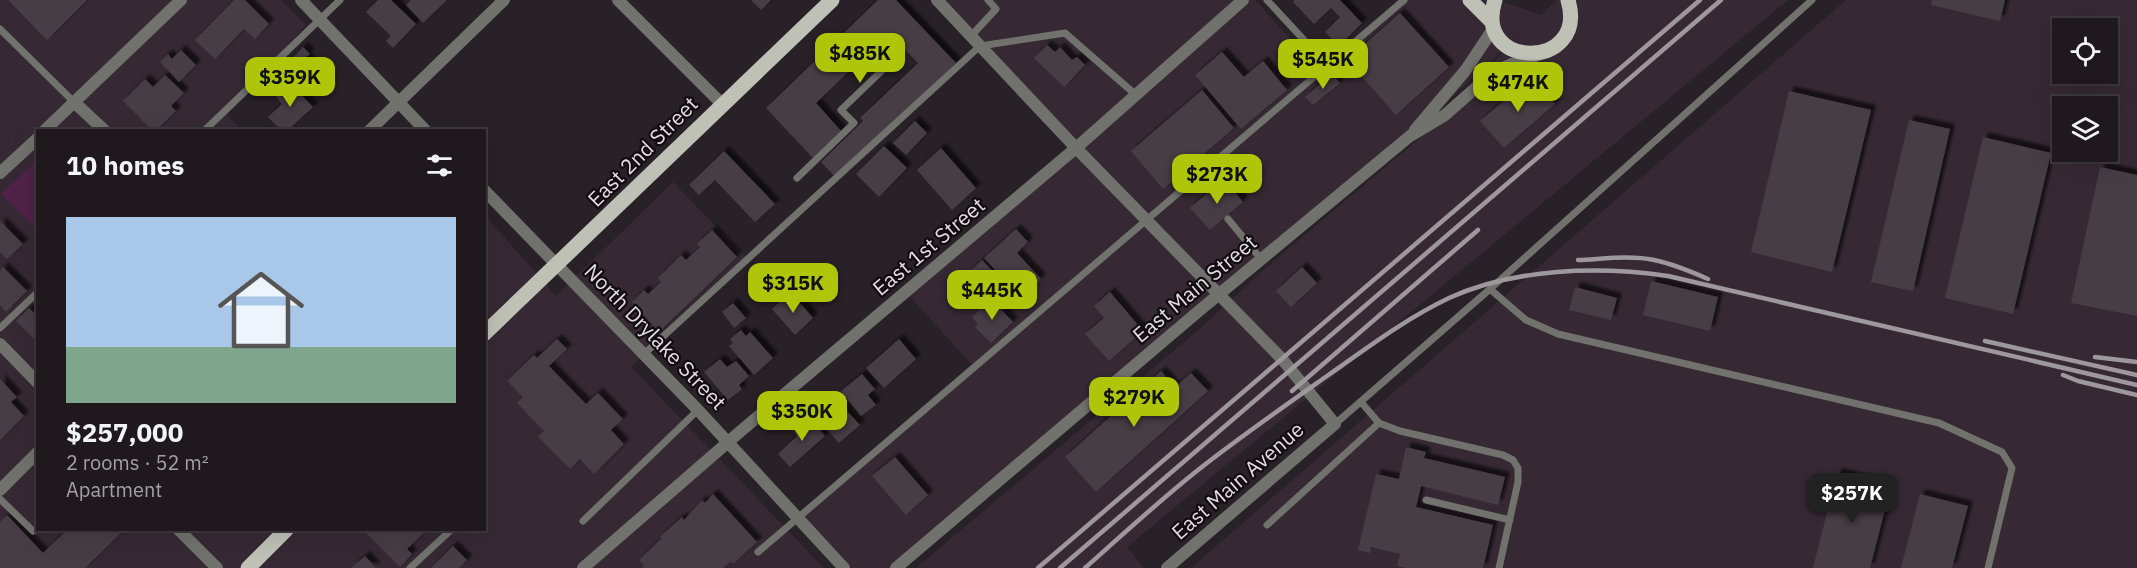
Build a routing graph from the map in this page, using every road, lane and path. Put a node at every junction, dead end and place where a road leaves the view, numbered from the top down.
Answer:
1 (181, 0) edge
2 (301, 0) edge
3 (340, 0) edge
4 (504, 0) edge
5 (618, 0) edge
6 (832, 0) edge
7 (938, 0) edge
8 (988, 0) edge
9 (1243, 0) edge
10 (1267, 0) edge
11 (1404, 0) edge
12 (1470, 0) edge
13 (1495, 0) edge
14 (1568, 0) edge
15 (1581, 0) edge
16 (1812, 0) edge
17 (1571, 18) junction
18 (319, 20) junction
19 (1492, 26) junction
20 (0, 29) edge
21 (976, 41) junction
22 (1544, 52) junction
23 (1316, 53) dead end
24 (896, 57) dead end
25 (1136, 95) junction
26 (75, 103) junction
27 (398, 103) junction
28 (722, 104) junction
29 (46, 129) edge
30 (103, 129) edge
31 (206, 129) edge
32 (371, 129) edge
33 (424, 129) edge
34 (1410, 136) junction
35 (36, 140) edge
36 (1076, 148) junction
37 (0, 173) edge
38 (797, 178) dead end
39 (486, 192) edge
40 (1228, 219) dead end
41 (1146, 220) junction
42 (1261, 259) junction
43 (559, 264) junction
44 (1490, 289) junction
45 (36, 294) edge
46 (1218, 295) junction
47 (0, 328) edge
48 (486, 332) edge
49 (0, 344) edge
50 (644, 354) junction
51 (36, 381) edge
52 (1360, 402) junction
53 (698, 410) junction
54 (1379, 423) junction
55 (1335, 424) junction
56 (729, 442) junction
57 (36, 454) edge
58 (0, 490) edge
59 (0, 499) edge
60 (1426, 500) dead end
61 (798, 518) junction
62 (1510, 520) junction
63 (583, 521) dead end
64 (1267, 525) dead end
65 (33, 531) dead end
66 (180, 531) edge
67 (285, 531) edge
68 (450, 531) edge
69 (758, 552) dead end
70 (217, 568) edge
71 (248, 568) edge
72 (410, 568) edge
73 (583, 568) edge
74 (844, 568) edge
75 (896, 568) edge
76 (1167, 568) edge
77 (1499, 568) edge
78 (1988, 568) edge

1 - 26 street
2 - 18 street
3 - 18 lane
4 - 27 street
5 - 28 street
6 - 28 main road, East 2nd Street
7 - 21 street
8 - 21 lane
9 - 25 street, East 1st Street
10 - 23 lane
11 - 41 lane
12 - 19 main road
13 - 19 main road
14 - 17 main road
15 - 17 main road
16 - 44 lane
17 - 22 main road
18 - 27 street
18 - 31 lane
19 - 22 main road
19 - 34 street, East Main Street
20 - 26 lane
21 - 25 lane
21 - 36 street
21 - 50 lane
22 - 34 street, East Main Street
24 - 38 lane
25 - 36 street, East 1st Street
26 - 29 street
26 - 30 street
27 - 32 street
27 - 33 street
28 - 43 main road, East 2nd Street
34 - 42 street, East Main Street
35 - 37 street
36 - 41 street
36 - 56 street, East 1st Street
39 - 43 street, North Drylake Street
40 - 42 lane
41 - 46 street
41 - 61 lane
42 - 46 street, East Main Street
43 - 48 main road, East 2nd Street
43 - 50 street, North Drylake Street
44 - 52 lane
44 - 78 lane
45 - 47 lane
46 - 55 street
46 - 75 street, East Main Street
49 - 51 street
50 - 53 street, North Drylake Street
52 - 54 lane
52 - 55 lane
53 - 56 street, North Drylake Street
53 - 63 lane
54 - 62 lane
54 - 64 lane
55 - 76 street, East Main Avenue
56 - 61 street, North Drylake Street
56 - 73 street, East 1st Street
57 - 58 street
59 - 65 lane
60 - 62 lane
61 - 69 lane
61 - 74 street, North Drylake Street
62 - 77 lane
66 - 70 street
67 - 71 main road
68 - 72 lane

